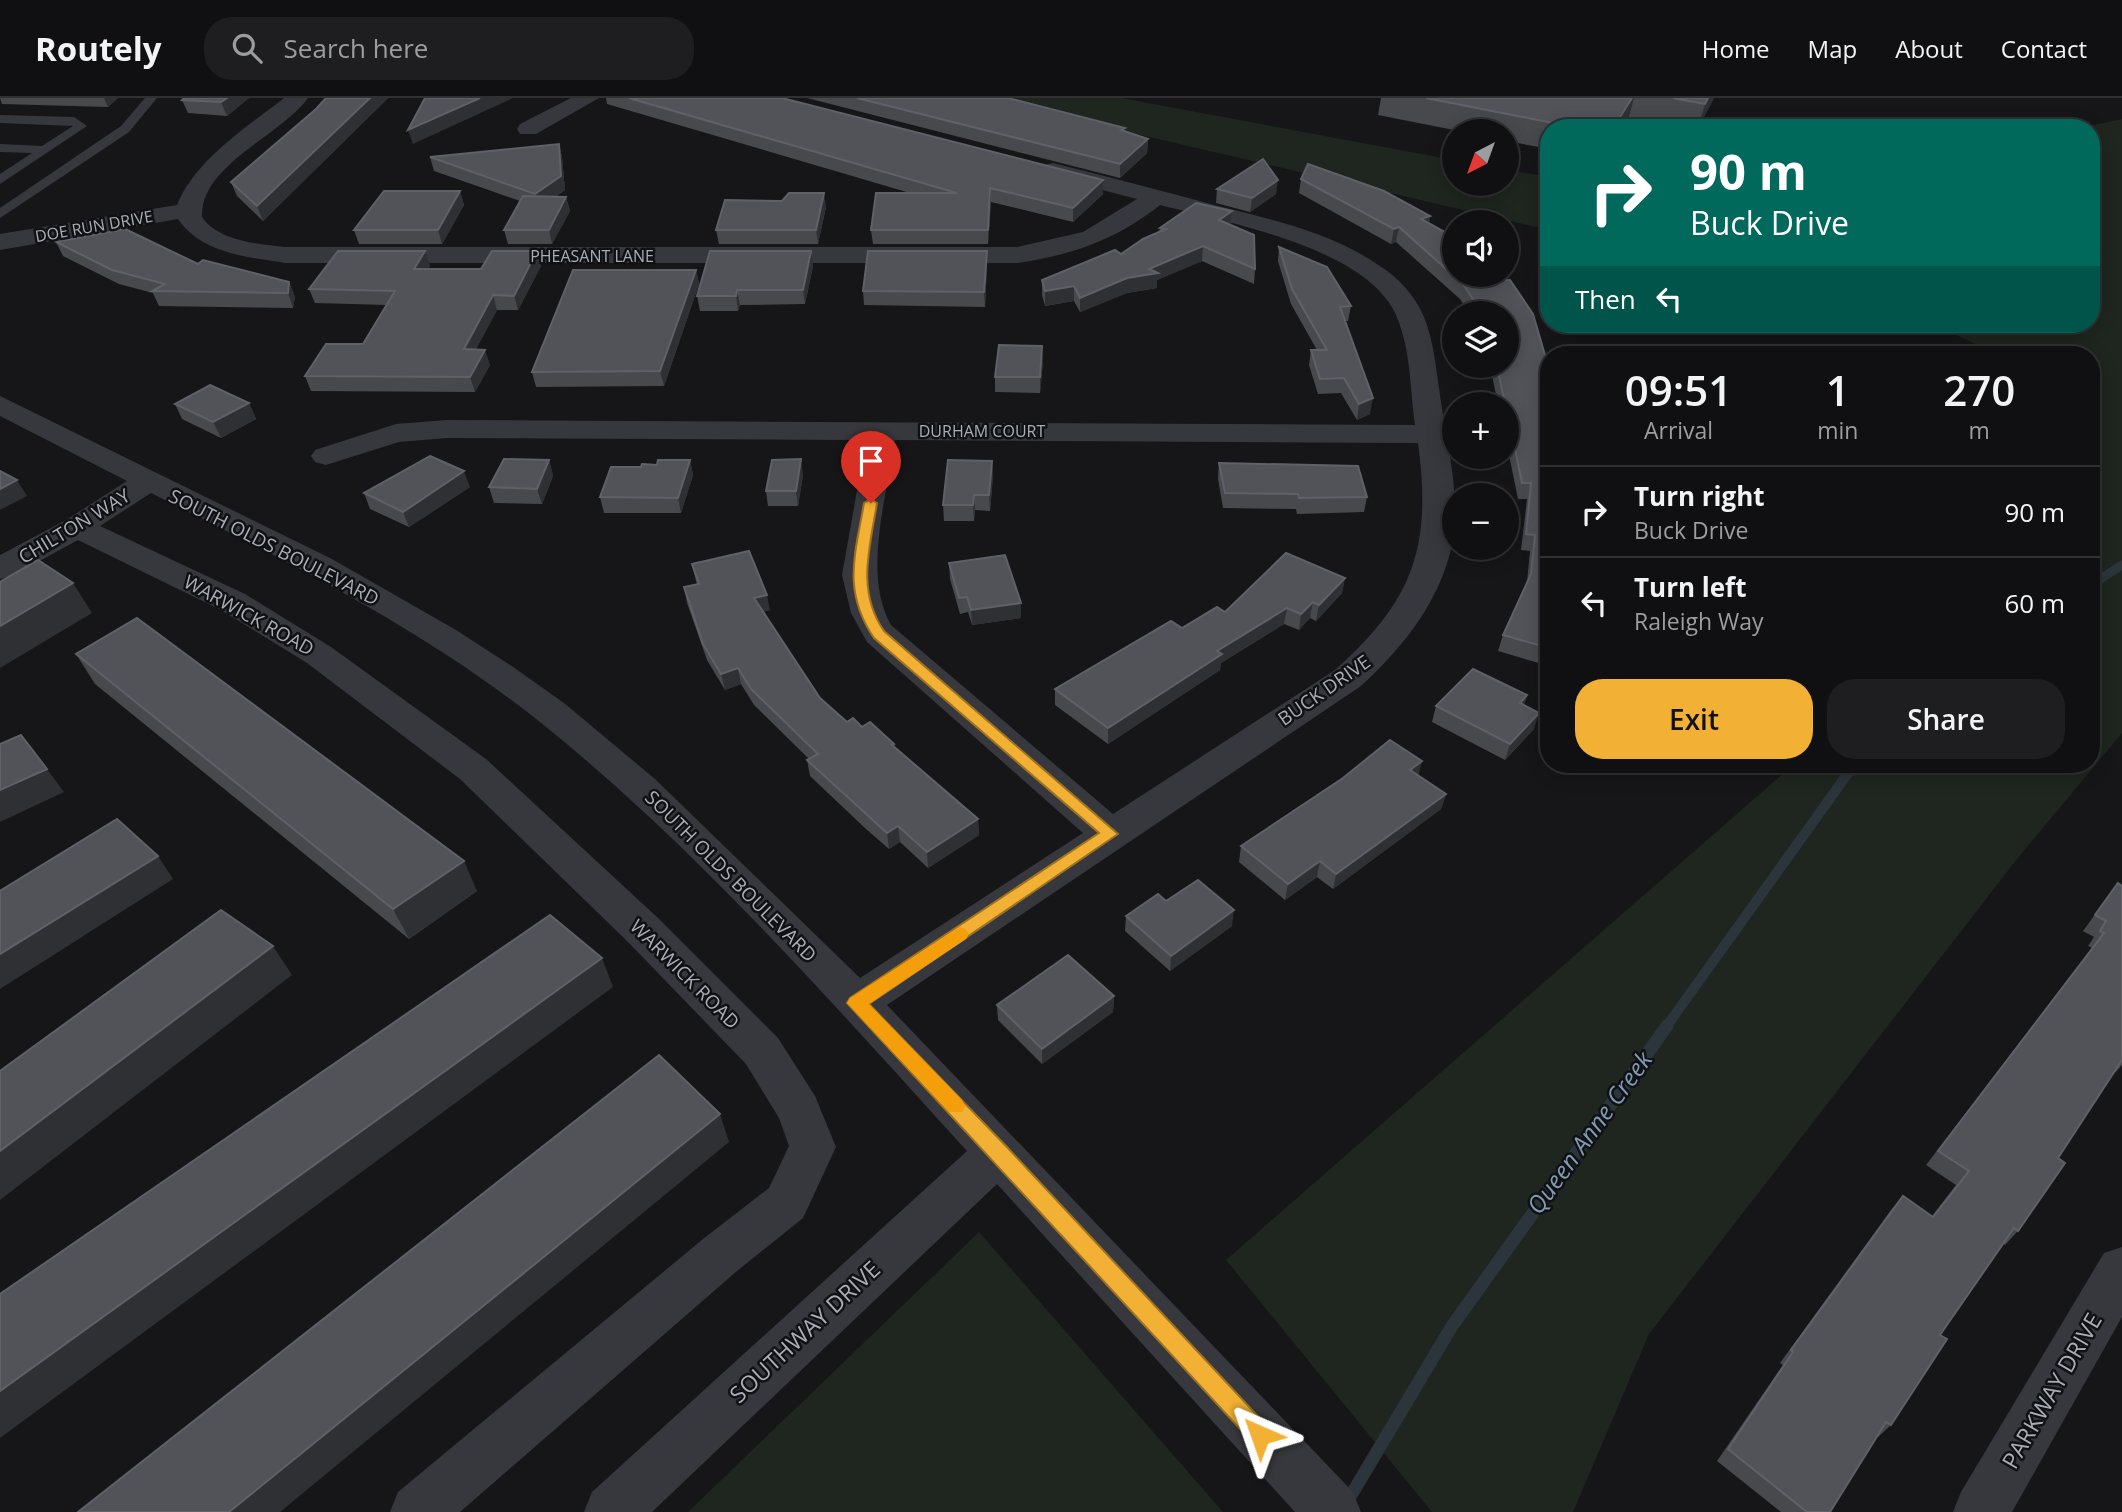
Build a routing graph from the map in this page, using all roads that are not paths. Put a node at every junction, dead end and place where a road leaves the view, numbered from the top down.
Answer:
1 (151, 98) edge
2 (297, 98) edge
3 (588, 98) edge
4 (0, 118) edge
5 (528, 129) dead end
6 (0, 148) edge
7 (45, 150) junction
8 (1020, 162) edge
9 (0, 180) edge
10 (1155, 197) junction
11 (188, 210) junction
12 (0, 214) edge
13 (0, 242) edge
14 (9, 420) edge
15 (883, 431) junction
16 (1433, 434) junction
17 (326, 456) dead end
18 (148, 481) junction
19 (76, 527) junction
20 (0, 569) edge
21 (1110, 834) junction
22 (856, 1003) junction
23 (999, 1152) junction
24 (2122, 1270) edge
25 (418, 1512) edge
26 (612, 1512) edge
27 (1333, 1512) edge
28 (1981, 1512) edge

1 - 12 lane
2 - 11 street
3 - 5 street
4 - 7 lane
6 - 7 lane
7 - 9 lane
8 - 10 street, BUCK DRIVE
10 - 11 street, PHEASANT LANE
10 - 16 street, BUCK DRIVE
11 - 13 street, DOE RUN DRIVE
14 - 18 street, SOUTH OLDS BOULEVARD
15 - 16 street, DURHAM COURT
15 - 17 street, DURHAM COURT
15 - 21 street
16 - 21 street, BUCK DRIVE
18 - 19 street, CHILTON WAY
18 - 22 street, SOUTH OLDS BOULEVARD
19 - 20 street, CHILTON WAY
19 - 25 street, WARWICK ROAD
21 - 22 street, BUCK DRIVE
22 - 23 street, SOUTH OLDS BOULEVARD
23 - 26 street, SOUTHWAY DRIVE
23 - 27 street, SOUTH OLDS BOULEVARD
24 - 28 street, PARKWAY DRIVE

